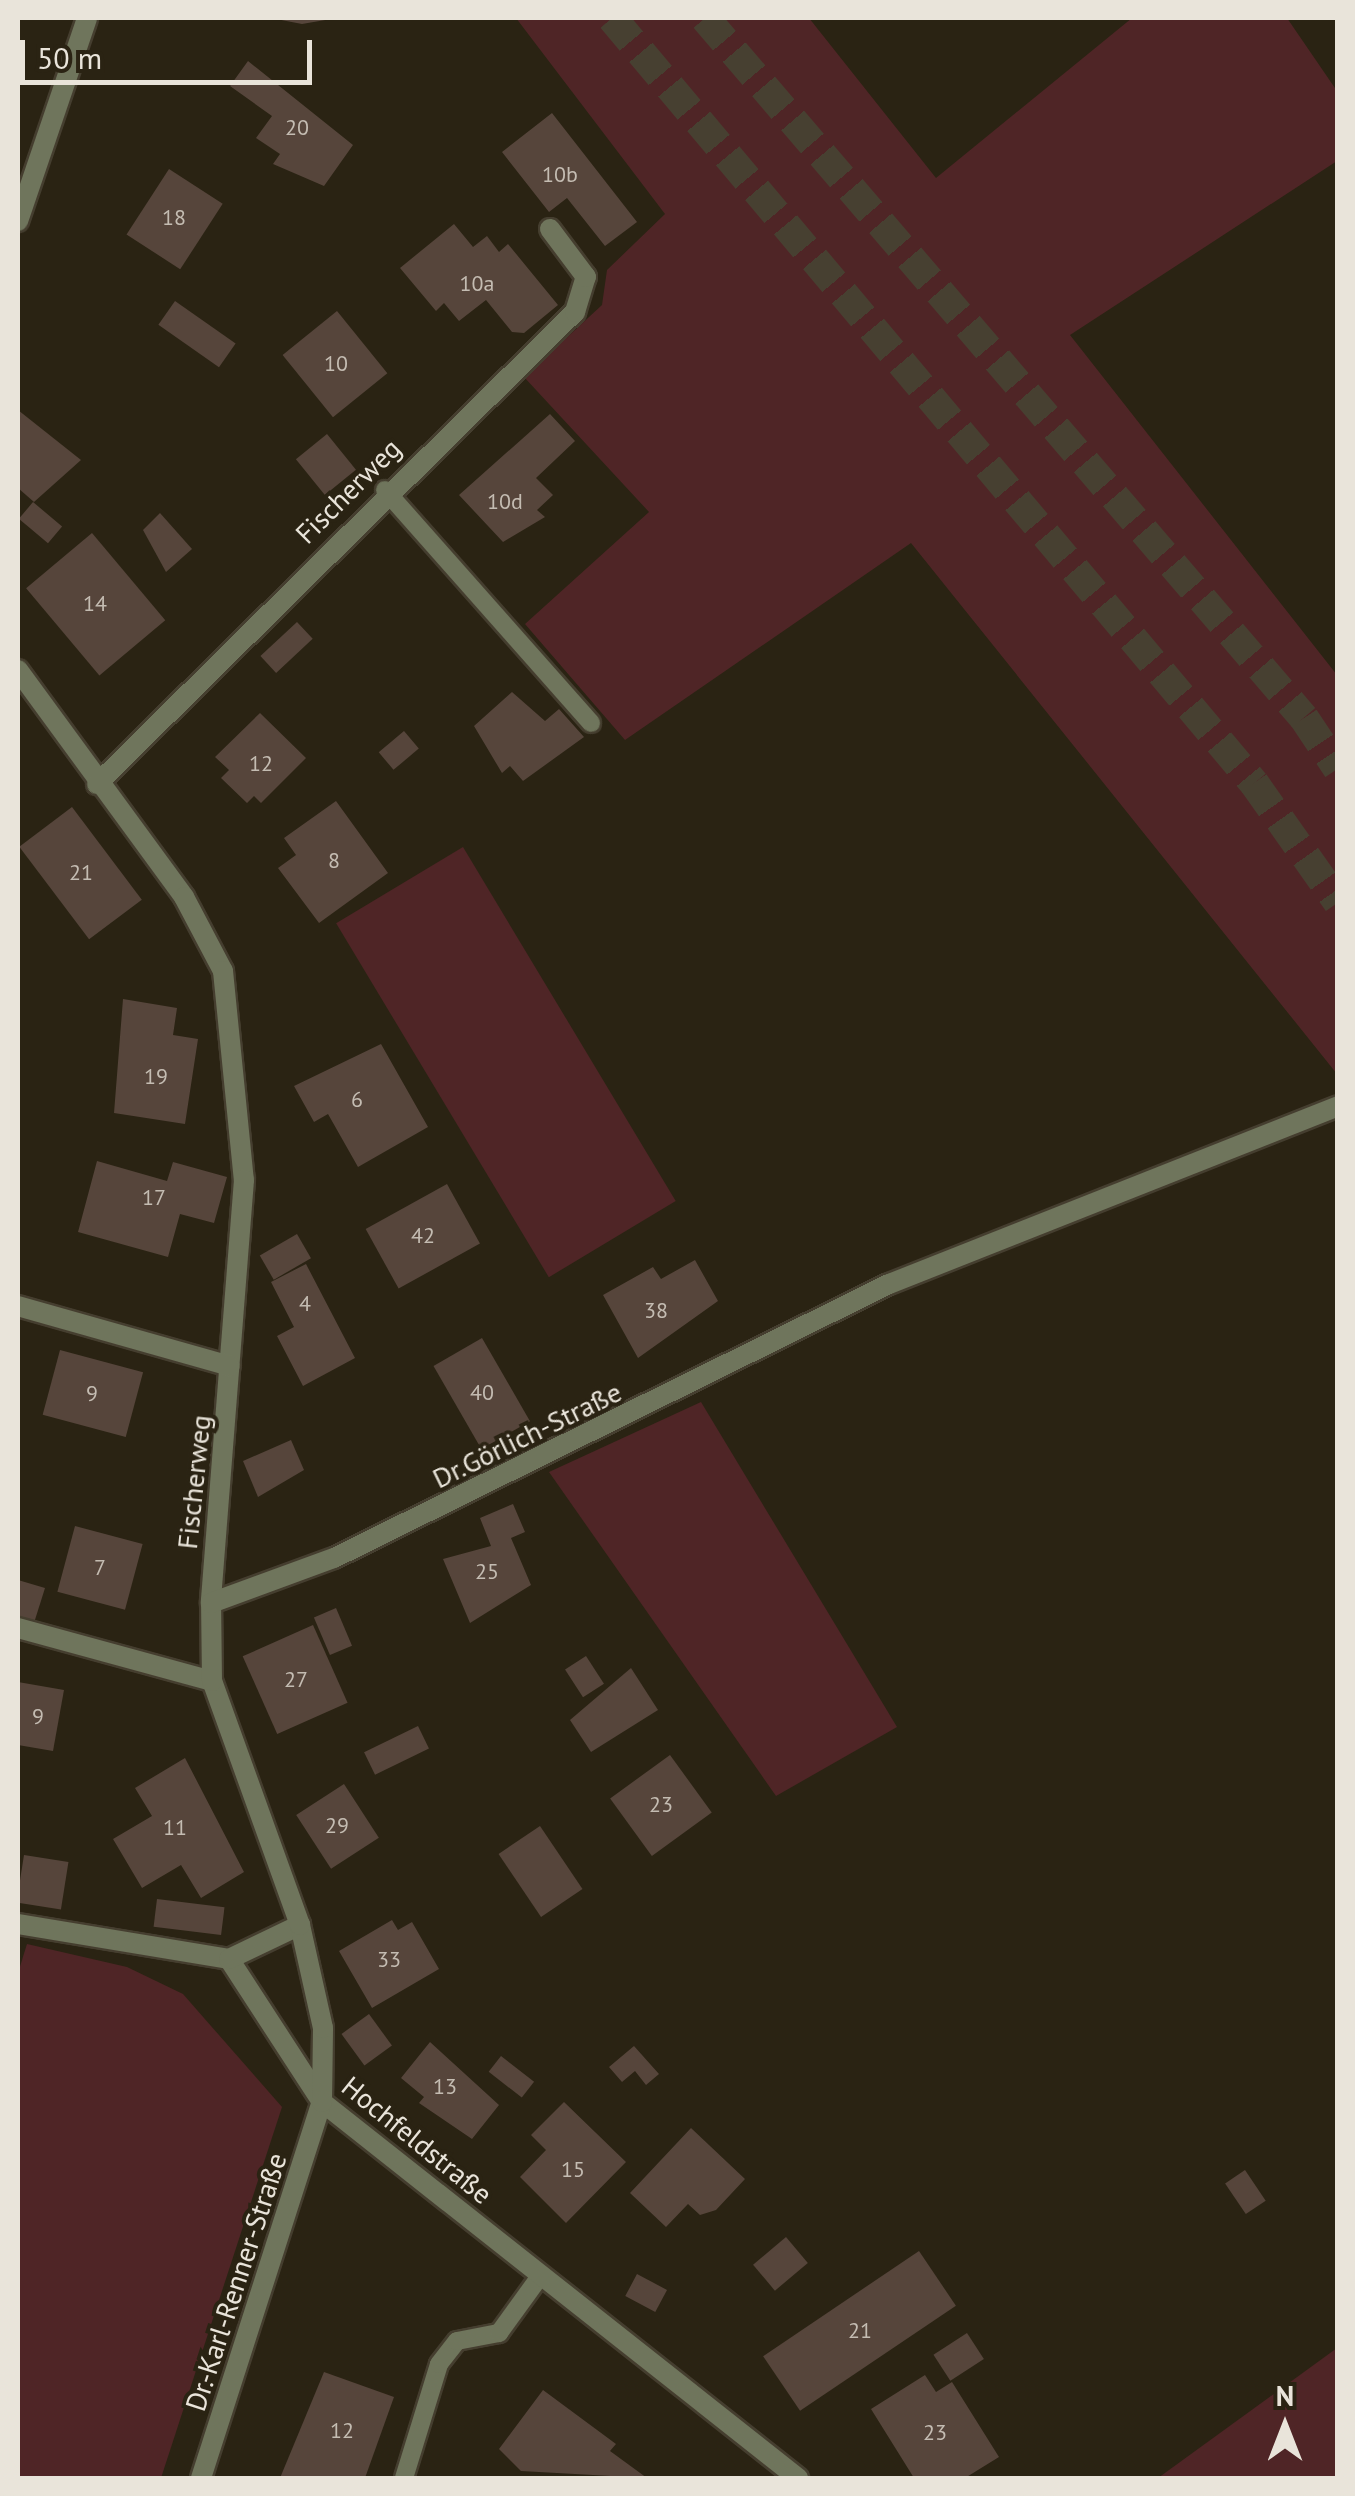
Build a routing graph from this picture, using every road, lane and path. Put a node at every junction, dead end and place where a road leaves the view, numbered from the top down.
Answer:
1 (87, 18) edge
2 (18, 221) edge
3 (550, 229) dead end
4 (385, 490) junction
5 (18, 670) edge
6 (591, 723) dead end
7 (98, 784) junction
8 (1338, 1106) edge
9 (18, 1306) edge
10 (230, 1366) junction
11 (211, 1604) junction
12 (18, 1628) edge
13 (212, 1681) junction
14 (18, 1924) edge
15 (300, 1925) junction
16 (229, 1959) junction
17 (322, 2102) junction
18 (541, 2275) junction
19 (202, 2478) edge
20 (404, 2478) edge
21 (798, 2478) edge

1 - 2 street
3 - 4 street, Fischerweg
4 - 6 lane
4 - 7 street, Fischerweg
5 - 7 street, Fischerweg
7 - 10 street, Fischerweg
8 - 11 street, Dr.Görlich-Straße
9 - 10 street
10 - 11 street, Fischerweg
11 - 13 street
12 - 13 street
13 - 15 street
14 - 16 street
15 - 16 street
15 - 17 street
16 - 17 street, Hochfeldstraße
17 - 18 street, Hochfeldstraße
17 - 19 street, Dr.-Karl-Renner-Straße
18 - 20 lane
18 - 21 street, Hochfeldstraße

